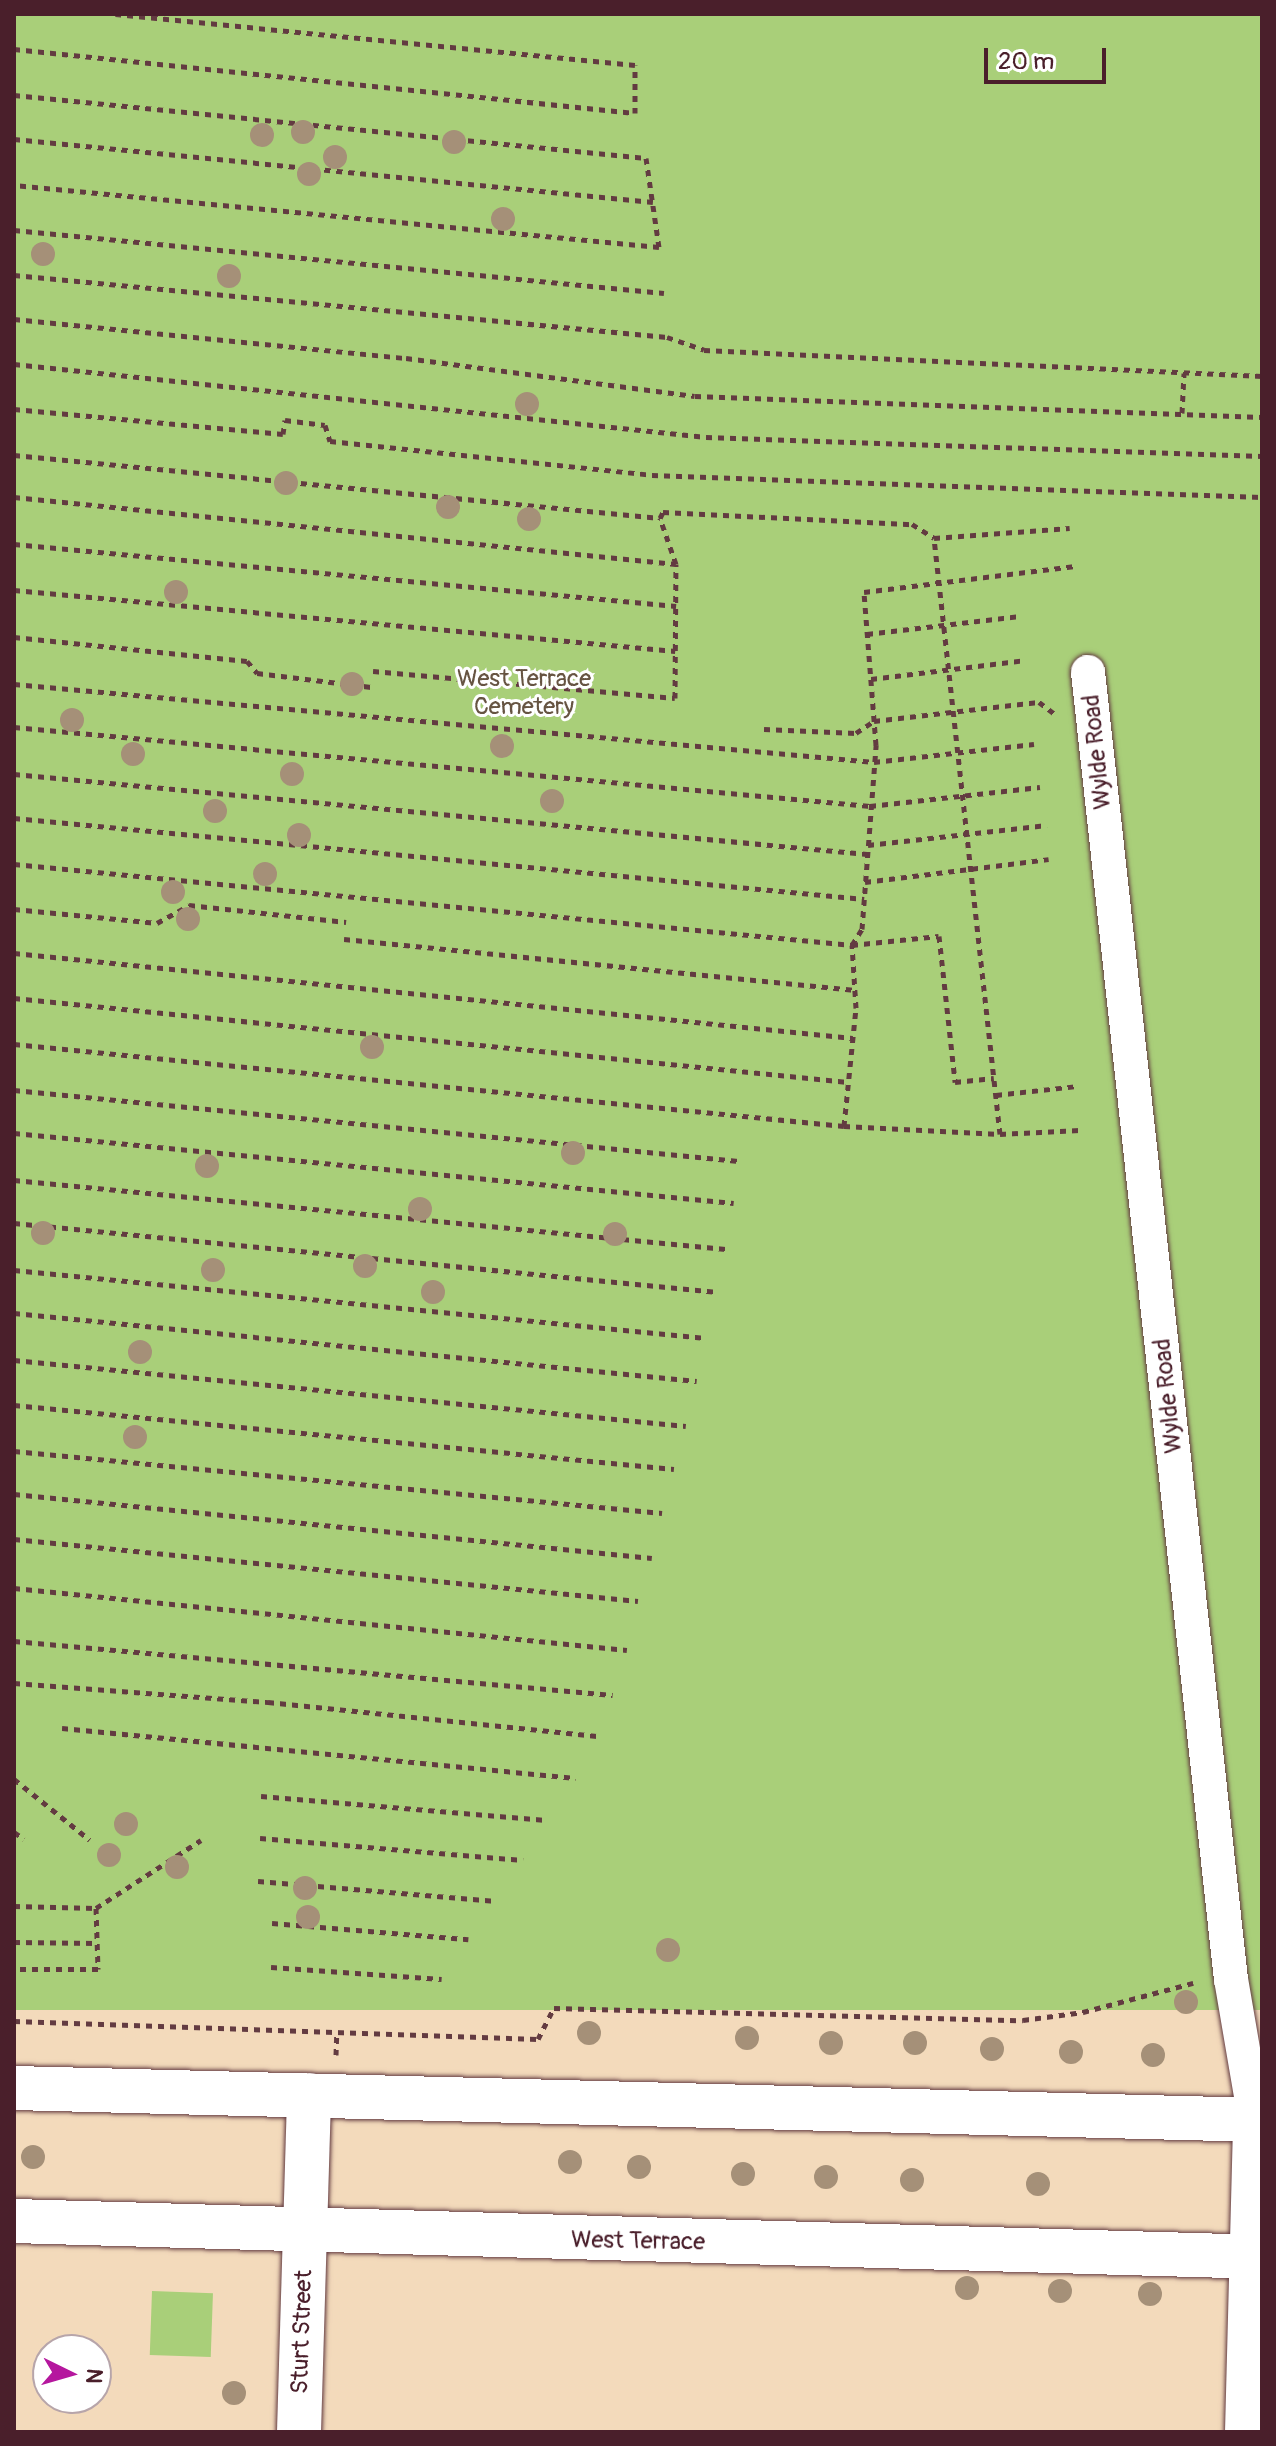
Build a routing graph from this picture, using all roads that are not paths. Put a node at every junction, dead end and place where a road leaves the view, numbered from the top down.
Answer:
1 (1088, 672) dead end
2 (14, 2088) edge
3 (309, 2095) junction
4 (1258, 2120) edge
5 (14, 2221) edge
6 (305, 2233) junction
7 (1257, 2257) edge
8 (299, 2432) edge
9 (1247, 2432) edge

1 - 4 street, Wylde Road
2 - 3 main road
3 - 4 main road
3 - 6 main road, Sturt Street
4 - 7 main road
5 - 6 main road, West Terrace
6 - 7 main road, West Terrace
6 - 8 main road, Sturt Street
7 - 9 main road

